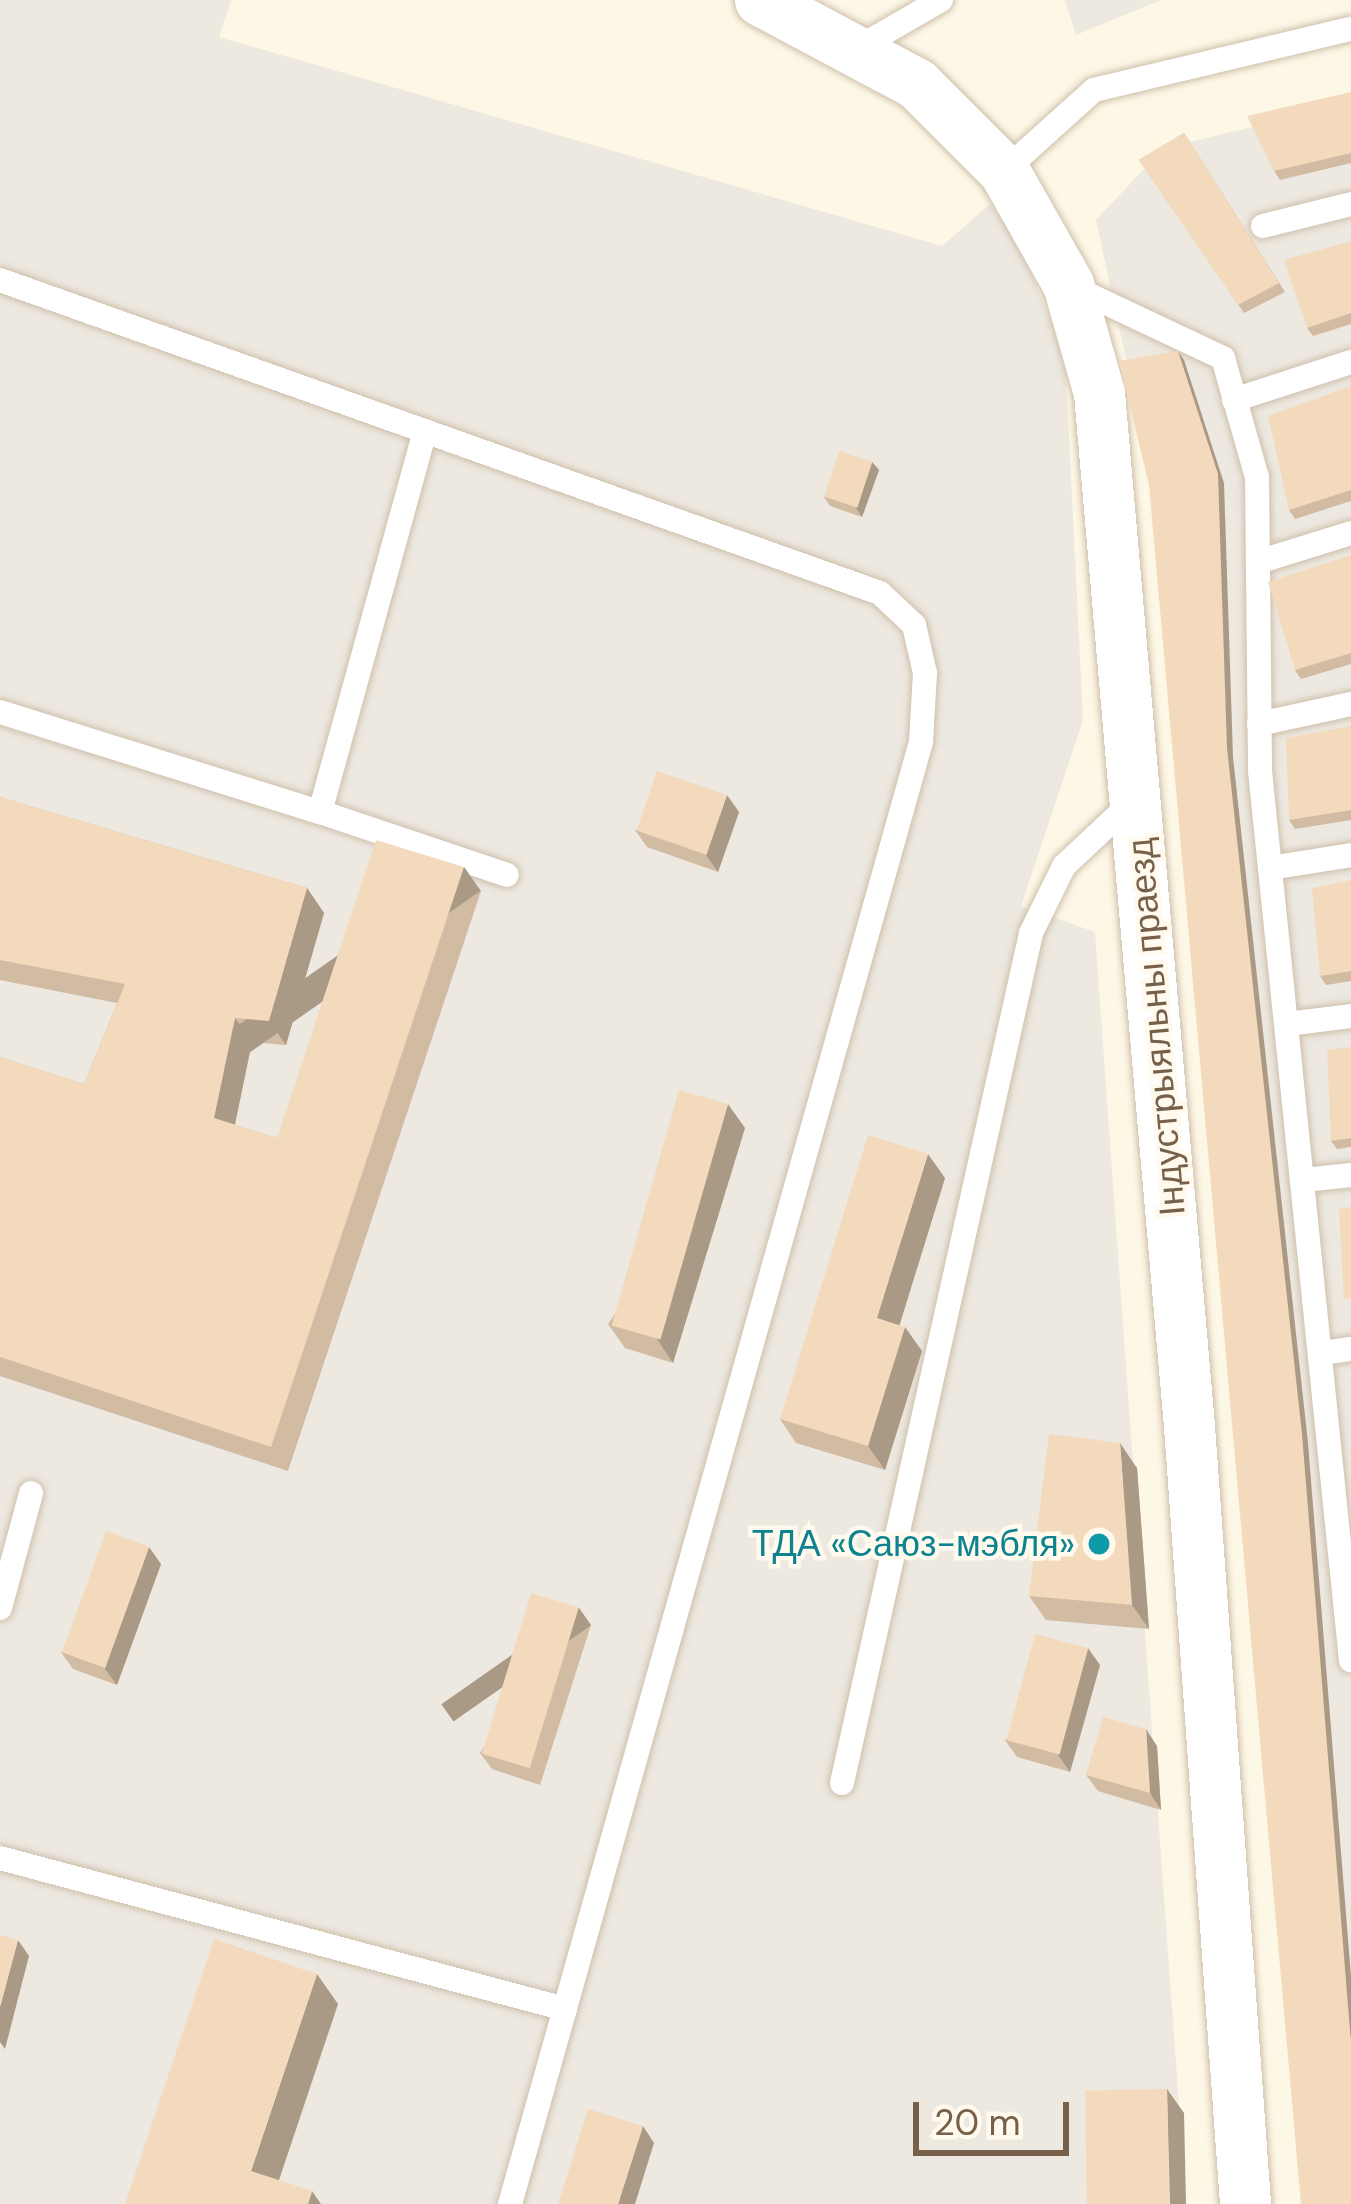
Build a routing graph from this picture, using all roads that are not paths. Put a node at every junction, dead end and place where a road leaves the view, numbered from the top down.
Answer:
1 (760, 0) edge
2 (941, 0) edge
3 (1351, 29) edge
4 (856, 49) junction
5 (1004, 170) junction
6 (1351, 204) edge
7 (1263, 226) dead end
8 (0, 280) edge
9 (1068, 284) junction
10 (1351, 362) edge
11 (1234, 400) junction
12 (425, 431) junction
13 (1351, 533) edge
14 (1258, 562) junction
15 (1351, 704) edge
16 (0, 712) edge
17 (1259, 724) junction
18 (1137, 798) junction
19 (320, 812) junction
20 (1351, 855) edge
21 (1270, 868) junction
22 (507, 875) dead end
23 (1351, 1016) edge
24 (1287, 1024) junction
25 (1351, 1175) edge
26 (1304, 1180) junction
27 (1351, 1349) edge
28 (1322, 1353) junction
29 (31, 1492) dead end
30 (1345, 1502) edge
31 (0, 1608) edge
32 (1351, 1660) edge
33 (842, 1783) dead end
34 (0, 1858) edge
35 (565, 2009) junction
36 (510, 2204) edge
37 (1245, 2204) edge

1 - 4 street, Індустрыяльны праезд
2 - 4 lane
3 - 5 lane
4 - 5 street, Індустрыяльны праезд
5 - 9 street, Індустрыяльны праезд
6 - 7 lane
8 - 12 lane
9 - 11 lane
9 - 18 street, Індустрыяльны праезд
10 - 11 lane
11 - 14 lane
12 - 19 lane
12 - 35 lane
13 - 14 lane
14 - 17 lane
15 - 17 lane
16 - 19 lane
17 - 21 lane
18 - 33 lane
18 - 37 street, Індустрыяльны праезд
19 - 22 lane
20 - 21 lane
21 - 24 lane
23 - 24 lane
24 - 26 lane
25 - 26 lane
26 - 28 lane
27 - 28 lane
28 - 30 lane
29 - 31 lane
30 - 32 lane
34 - 35 lane
35 - 36 lane

